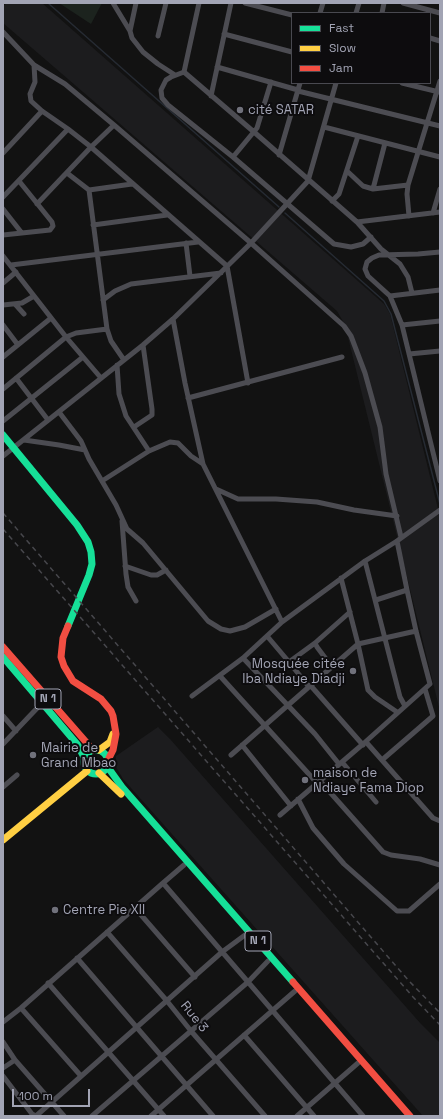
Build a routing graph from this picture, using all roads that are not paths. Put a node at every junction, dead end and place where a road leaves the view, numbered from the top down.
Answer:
1 (113, 3) edge
2 (136, 3) edge
3 (166, 3) edge
4 (199, 3) edge
5 (231, 3) edge
6 (245, 3) edge
7 (269, 3) edge
8 (403, 3) edge
9 (268, 9) junction
10 (421, 11) edge
11 (291, 15) edge
12 (130, 31) junction
13 (3, 32) edge
14 (224, 34) junction
15 (158, 36) dead end
16 (291, 52) edge
17 (34, 65) junction
18 (217, 67) junction
19 (184, 72) junction
20 (175, 75) junction
21 (440, 81) edge
22 (271, 82) junction
23 (300, 84) edge
24 (336, 84) edge
25 (414, 84) edge
26 (298, 90) junction
27 (438, 92) edge
28 (212, 96) junction
29 (332, 99) junction
30 (42, 111) junction
31 (428, 123) junction
32 (114, 126) junction
33 (440, 126) edge
34 (324, 127) junction
35 (68, 129) junction
36 (254, 132) junction
37 (358, 136) junction
38 (385, 143) junction
39 (91, 147) junction
40 (419, 151) junction
41 (3, 153) edge
42 (279, 155) junction
43 (233, 157) junction
44 (440, 157) edge
45 (347, 171) junction
46 (67, 173) junction
47 (19, 181) junction
48 (308, 181) junction
49 (132, 184) junction
50 (408, 185) junction
51 (374, 189) junction
52 (440, 189) edge
53 (90, 190) junction
54 (3, 197) edge
55 (332, 201) junction
56 (36, 204) junction
57 (287, 204) junction
58 (3, 209) edge
59 (440, 212) edge
60 (433, 213) junction
61 (167, 215) junction
62 (409, 216) junction
63 (357, 222) junction
64 (93, 225) junction
65 (21, 232) junction
66 (3, 235) edge
67 (371, 237) junction
68 (198, 242) junction
69 (186, 243) junction
70 (251, 243) junction
71 (440, 252) edge
72 (387, 254) junction
73 (97, 255) junction
74 (3, 256) edge
75 (11, 265) junction
76 (227, 266) junction
77 (16, 272) junction
78 (221, 272) junction
79 (190, 276) junction
80 (3, 283) edge
81 (440, 290) edge
82 (412, 293) junction
83 (34, 296) junction
84 (390, 296) junction
85 (103, 300) junction
86 (15, 304) junction
87 (3, 305) edge
88 (24, 314) dead end
89 (51, 318) junction
90 (173, 319) junction
91 (440, 321) edge
92 (402, 325) junction
93 (3, 326) edge
94 (107, 329) junction
95 (66, 337) junction
96 (18, 345) junction
97 (143, 345) junction
98 (440, 351) edge
99 (409, 354) junction
100 (3, 357) edge
101 (82, 357) junction
102 (342, 357) dead end
103 (124, 360) junction
104 (117, 365) junction
105 (16, 378) junction
106 (101, 378) junction
107 (248, 383) junction
108 (3, 388) edge
109 (31, 398) junction
110 (188, 398) junction
111 (58, 412) junction
112 (48, 420) junction
113 (3, 421) edge
114 (134, 427) junction
115 (3, 434) edge
116 (24, 440) junction
117 (14, 448) junction
118 (85, 450) junction
119 (149, 451) junction
120 (3, 456) edge
121 (203, 464) junction
122 (438, 465) edge
123 (102, 481) junction
124 (440, 481) edge
125 (216, 489) junction
126 (234, 498) junction
127 (223, 503) junction
128 (440, 510) edge
129 (397, 516) junction
130 (122, 520) junction
131 (399, 539) junction
132 (365, 561) junction
133 (125, 566) junction
134 (166, 570) junction
135 (341, 578) junction
136 (406, 590) junction
137 (376, 600) junction
138 (136, 601) dead end
139 (276, 609) junction
140 (350, 612) junction
141 (282, 622) junction
142 (416, 631) junction
143 (267, 636) junction
144 (386, 638) junction
145 (315, 643) junction
146 (358, 644) junction
147 (3, 647) edge
148 (3, 657) edge
149 (243, 658) junction
150 (289, 662) junction
151 (332, 667) junction
152 (220, 676) junction
153 (310, 686) junction
154 (425, 689) junction
155 (192, 696) dead end
156 (42, 704) junction
157 (288, 705) junction
158 (405, 706) junction
159 (397, 712) junction
160 (3, 716) edge
161 (266, 725) junction
162 (115, 728) junction
163 (16, 730) junction
164 (364, 743) junction
165 (3, 744) edge
166 (242, 745) junction
167 (96, 750) junction
168 (231, 755) dead end
169 (84, 757) junction
170 (382, 760) junction
171 (108, 763) junction
172 (341, 763) junction
173 (87, 771) junction
174 (99, 773) junction
175 (17, 775) dead end
176 (319, 782) junction
177 (3, 787) edge
178 (298, 799) junction
179 (376, 802) dead end
180 (291, 806) junction
181 (280, 815) dead end
182 (440, 821) edge
183 (3, 840) edge
184 (184, 865) junction
185 (440, 865) edge
186 (163, 882) junction
187 (440, 884) edge
188 (135, 908) junction
189 (107, 932) junction
190 (245, 935) junction
191 (222, 952) junction
192 (77, 958) junction
193 (268, 961) junction
194 (195, 977) junction
195 (248, 982) junction
196 (48, 983) junction
197 (295, 991) junction
198 (167, 1001) junction
199 (21, 1008) junction
200 (272, 1010) junction
201 (3, 1022) edge
202 (137, 1027) junction
203 (191, 1032) junction
204 (244, 1035) junction
205 (3, 1042) edge
206 (108, 1052) junction
207 (162, 1057) junction
208 (15, 1060) junction
209 (216, 1060) junction
210 (358, 1063) junction
211 (3, 1068) edge
212 (3, 1076) edge
213 (81, 1076) junction
214 (133, 1080) junction
215 (334, 1083) junction
216 (186, 1085) junction
217 (51, 1102) junction
218 (307, 1107) junction
219 (158, 1109) junction
220 (64, 1116) edge
221 (92, 1116) edge
222 (150, 1116) edge
223 (164, 1116) edge
224 (213, 1116) edge
225 (265, 1116) edge
226 (296, 1116) edge
227 (314, 1116) edge
228 (363, 1116) edge
229 (402, 1116) edge
230 (410, 1116) edge

1 - 12 street
2 - 12 street
3 - 15 street
4 - 19 street
5 - 14 street
6 - 9 street
7 - 9 street
8 - 10 street
9 - 11 street
12 - 20 street
13 - 17 street
14 - 16 street
14 - 18 street
17 - 30 street
17 - 32 street
18 - 22 street
18 - 28 street
19 - 20 street
19 - 28 street
20 - 43 street
21 - 27 street
22 - 26 street
22 - 36 street
23 - 26 street
24 - 29 street
25 - 27 street
26 - 29 street
26 - 42 street
27 - 31 street
28 - 36 street
29 - 31 street
29 - 34 street
30 - 35 street
30 - 41 street
31 - 33 street
31 - 40 street
32 - 39 street
32 - 70 street
34 - 37 street
34 - 48 street
35 - 39 street
35 - 47 street
36 - 42 street
36 - 43 street
37 - 38 street
37 - 45 street
38 - 40 street
38 - 51 street
39 - 46 street
39 - 49 street
40 - 44 street
40 - 50 street
42 - 48 street
43 - 57 street
45 - 51 street
45 - 55 street
46 - 53 street
46 - 56 street
47 - 54 street
47 - 56 street
48 - 55 street
48 - 57 street
49 - 53 street
49 - 61 street
50 - 51 street
50 - 62 street
52 - 60 street
53 - 64 street
55 - 63 street
56 - 65 street
57 - 67 street
57 - 70 street
58 - 65 street
59 - 60 street
60 - 62 street
61 - 64 street
61 - 68 street
62 - 63 street
63 - 67 street
64 - 73 street
65 - 66 street
67 - 72 street
68 - 69 street
68 - 76 street
69 - 73 street
69 - 79 street
70 - 76 street
70 - 129 street
71 - 72 street
72 - 82 street
72 - 84 street
73 - 75 street
73 - 85 street
74 - 75 street
75 - 77 street
76 - 78 street
76 - 107 street
77 - 80 street
77 - 83 street
78 - 79 street
78 - 90 street
79 - 85 street
81 - 82 street
82 - 84 street
83 - 86 street
83 - 89 street
84 - 92 street
85 - 94 street
86 - 87 street
86 - 88 street
89 - 95 street
89 - 96 street
90 - 97 street
90 - 110 street
91 - 92 street
92 - 99 street
93 - 96 street
94 - 95 street
94 - 103 street
95 - 101 street
95 - 105 street
96 - 100 street
97 - 103 street
97 - 114 street
98 - 99 street
99 - 122 street
101 - 106 street
101 - 109 street
102 - 107 street
103 - 104 street
104 - 106 street
104 - 114 street
105 - 108 street
105 - 109 street
106 - 111 street
107 - 110 street
109 - 112 street
109 - 113 street
110 - 121 street
111 - 112 street
111 - 118 street
112 - 116 street
114 - 119 street
115 - 117 main road
116 - 117 street
116 - 118 street
117 - 120 street
117 - 162 main road
118 - 123 street
119 - 121 street
119 - 123 street
121 - 125 street
122 - 124 street
123 - 130 street
125 - 126 street
125 - 127 street
126 - 127 street
126 - 129 street
127 - 139 street
128 - 131 street
129 - 131 street
130 - 133 street
130 - 134 street
131 - 132 street
131 - 136 street
132 - 135 street
132 - 137 street
133 - 134 street
133 - 138 street
134 - 139 street
135 - 140 street
135 - 141 street
136 - 137 street
136 - 142 street
137 - 144 street
139 - 141 street
140 - 145 street
140 - 146 street
141 - 143 street
142 - 144 street
142 - 154 street
143 - 149 street
143 - 150 street
144 - 146 street
144 - 158 street
145 - 150 street
145 - 151 street
146 - 151 street
146 - 159 street
147 - 167 main road, N 1
148 - 156 main road, N 1
149 - 152 street
149 - 157 street
150 - 153 street
151 - 153 street
152 - 155 street
152 - 161 street
153 - 157 street
153 - 164 street
154 - 158 street
154 - 170 street
156 - 163 street
156 - 169 main road, N 1
157 - 161 street
157 - 172 street
158 - 159 street
159 - 164 street
160 - 163 street
161 - 166 street
161 - 176 street
162 - 167 main road
162 - 171 main road
163 - 165 street
164 - 170 street
164 - 172 street
166 - 168 street
166 - 180 street
167 - 169 main road
167 - 171 main road, N 1
169 - 173 main road, N 1
170 - 182 street
171 - 174 main road
171 - 230 main road, N 1
172 - 176 street
172 - 179 street
173 - 174 main road
173 - 183 main road
174 - 184 main road, N 1
175 - 177 street
176 - 178 street
176 - 185 street
178 - 180 street
178 - 187 street
180 - 181 street
184 - 186 street
184 - 190 main road, N 1
186 - 188 street
186 - 191 street
188 - 189 street
188 - 194 street
189 - 192 street
189 - 198 street, Rue 3
190 - 191 street
190 - 193 main road, N 1
191 - 194 street
191 - 195 street
192 - 196 street
192 - 202 street
193 - 195 street
193 - 197 main road, N 1
194 - 198 street
195 - 200 street
195 - 203 street
196 - 199 street
196 - 206 street
197 - 200 street
197 - 210 main road, N 1
198 - 202 street
198 - 203 street, Rue 3
199 - 201 street
199 - 213 street
200 - 204 street
200 - 215 street
202 - 206 street
202 - 207 street
203 - 207 street
203 - 209 street, Rue 3
204 - 209 street
204 - 218 street
205 - 208 street
206 - 213 street
206 - 214 street
207 - 214 street
207 - 216 street
208 - 211 street
208 - 217 street
209 - 216 street
209 - 225 street, Rue 3
210 - 215 street
210 - 229 main road, N 1
212 - 217 street
213 - 217 street
214 - 219 street
214 - 221 street
215 - 218 street
215 - 228 street
216 - 219 street
216 - 224 street
217 - 220 street
218 - 226 street
218 - 227 street
219 - 222 street
219 - 223 street

